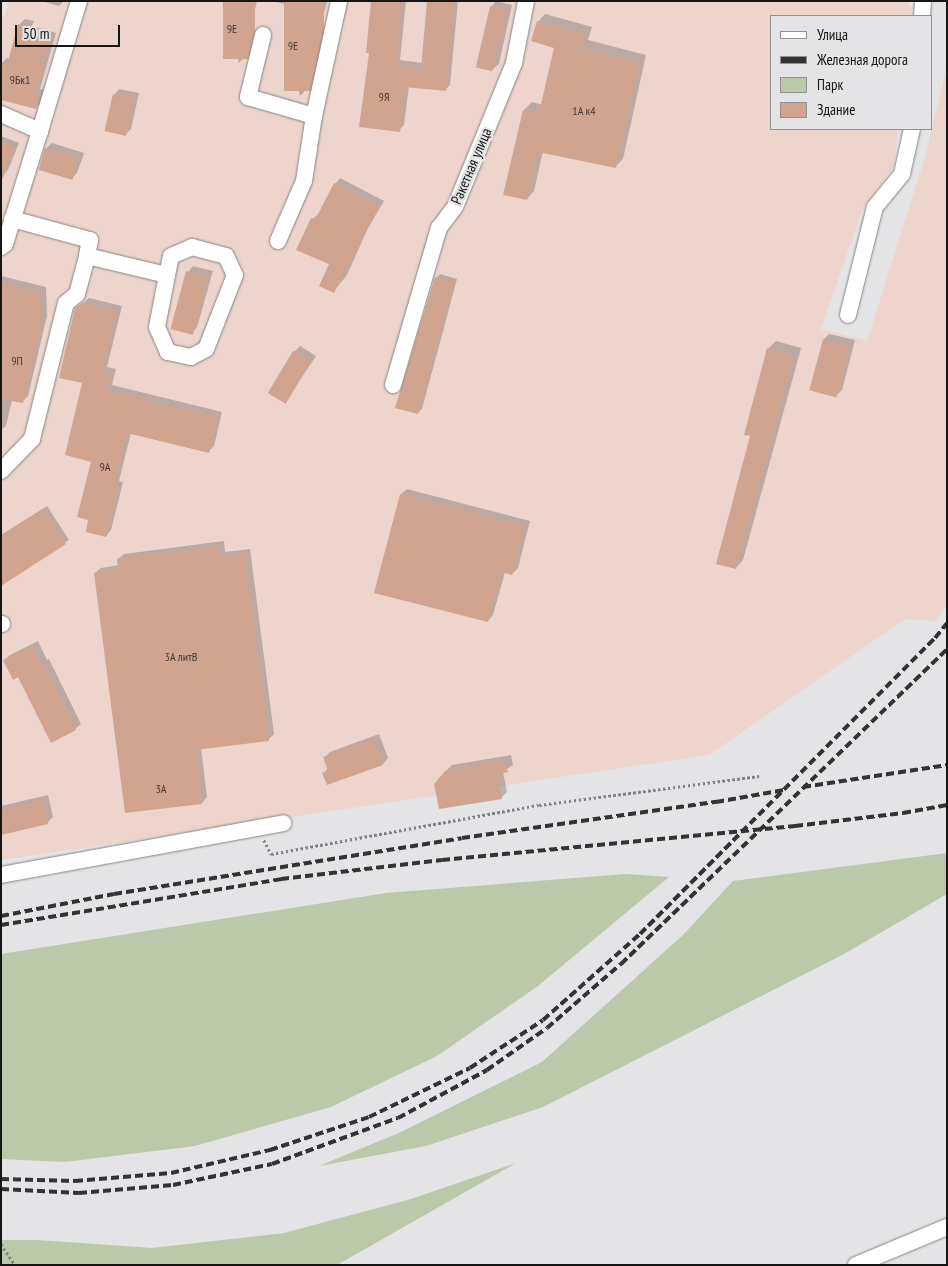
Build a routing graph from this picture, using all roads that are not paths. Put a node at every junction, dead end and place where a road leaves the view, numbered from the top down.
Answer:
1 (78, 1) edge
2 (339, 1) edge
3 (526, 1) edge
4 (923, 1) edge
5 (922, 15) edge
6 (263, 35) dead end
7 (1, 114) edge
8 (314, 116) junction
9 (912, 130) edge
10 (40, 131) junction
11 (12, 220) junction
12 (278, 241) dead end
13 (1, 246) edge
14 (87, 256) junction
15 (168, 275) junction
16 (848, 316) dead end
17 (393, 385) dead end
18 (1, 471) edge
19 (283, 823) dead end
20 (1, 875) edge
21 (947, 1227) edge
22 (856, 1265) edge

1 - 10 lane
2 - 8 lane
3 - 17 lane, Ракетная улица
4 - 5 lane
6 - 8 lane
7 - 10 lane
8 - 12 lane
9 - 16 lane
10 - 11 lane
11 - 13 lane
11 - 14 lane
14 - 15 lane
14 - 18 lane
15 - 15 lane
19 - 20 lane
21 - 22 lane

